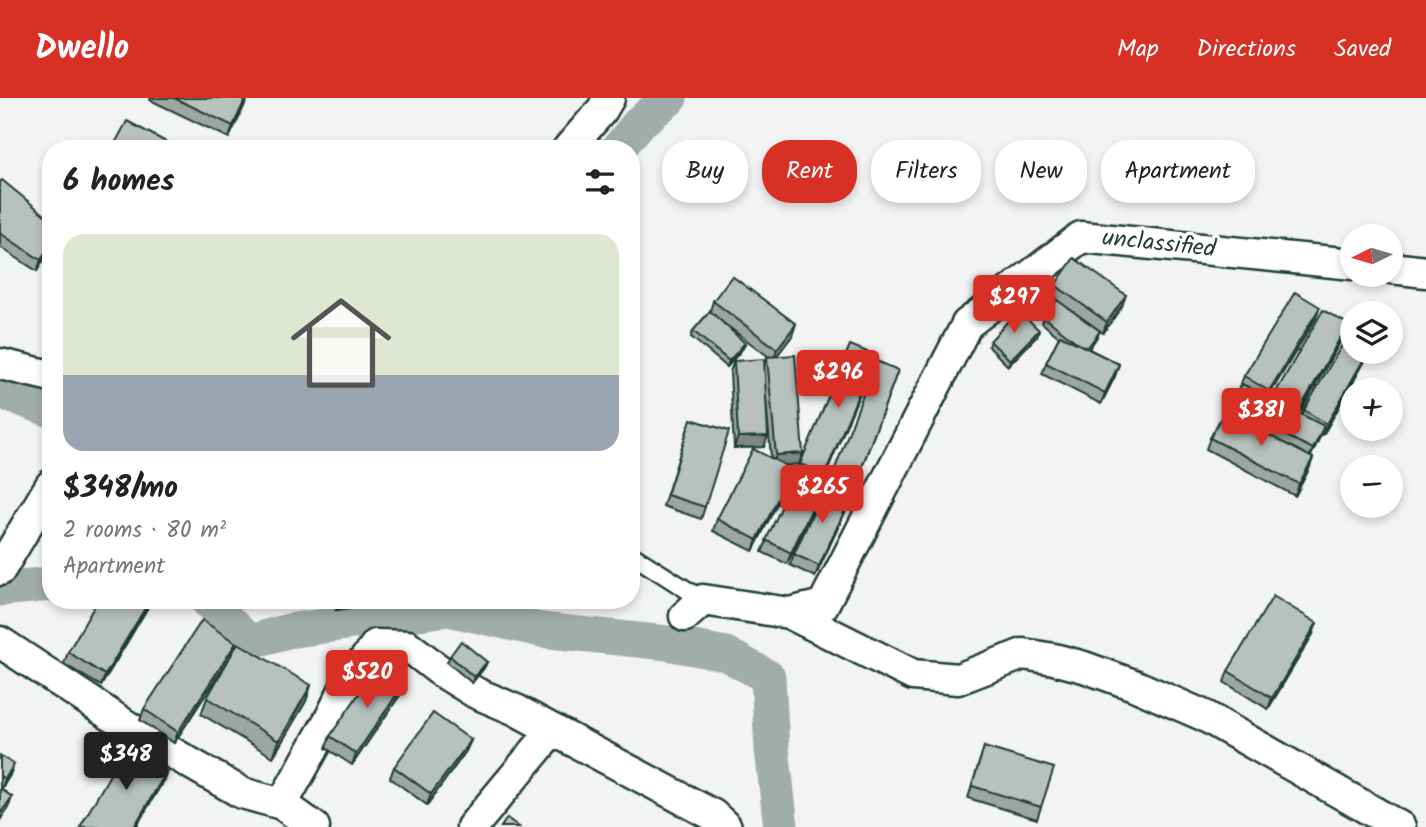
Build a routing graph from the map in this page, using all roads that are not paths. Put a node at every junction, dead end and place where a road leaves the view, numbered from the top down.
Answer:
1 (609, 98) edge
2 (575, 140) edge
3 (1340, 263) edge
4 (1404, 269) edge
5 (1426, 272) edge
6 (0, 363) edge
7 (42, 374) edge
8 (42, 500) edge
9 (640, 562) edge
10 (4, 563) edge
11 (694, 608) joint
12 (789, 612) junction
13 (0, 642) edge
14 (553, 730) junction
15 (282, 804) junction
16 (314, 827) edge
17 (472, 827) edge
18 (726, 827) edge
19 (1400, 827) edge

1 - 2 street
3 - 12 street, unclassified
4 - 5 street
6 - 7 street
8 - 10 street
9 - 11 lane
11 - 12 street
12 - 19 street
13 - 15 street
14 - 15 street
14 - 17 street
14 - 18 street
15 - 16 street

